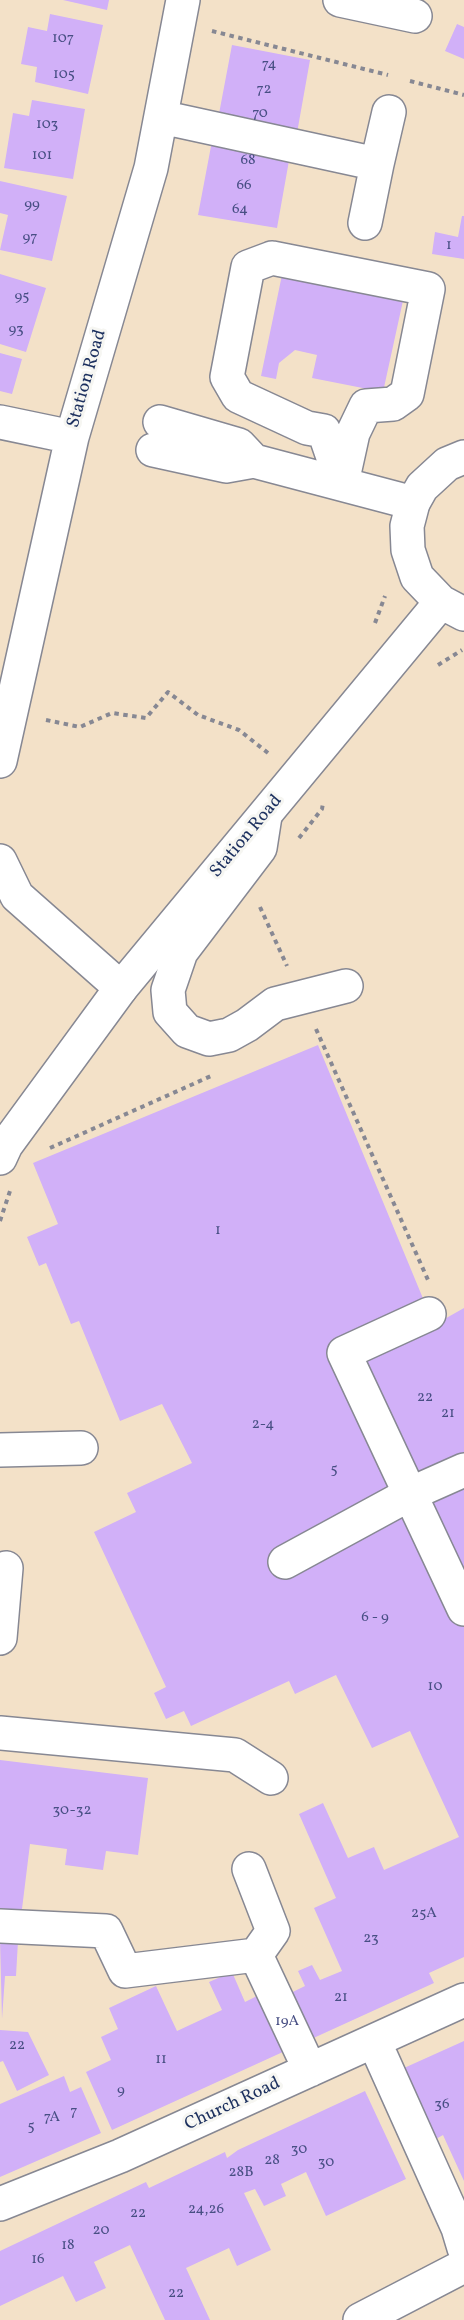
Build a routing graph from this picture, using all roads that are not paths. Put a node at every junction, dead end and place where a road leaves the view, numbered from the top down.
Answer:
1 (340, 0) edge
2 (181, 12) edge
3 (415, 16) dead end
4 (389, 112) dead end
5 (161, 117) junction
6 (377, 164) junction
7 (365, 223) dead end
8 (0, 422) edge
9 (72, 436) junction
10 (157, 436) dead end
11 (464, 457) edge
12 (342, 483) junction
13 (414, 503) junction
14 (452, 608) edge
15 (0, 761) edge
16 (266, 816) junction
17 (0, 861) edge
18 (9, 906) edge
19 (346, 986) dead end
20 (121, 988) junction
21 (0, 1158) edge
22 (430, 1300) road end
23 (81, 1448) dead end
24 (0, 1450) edge
25 (464, 1470) edge
26 (410, 1494) junction
27 (285, 1563) dead end
28 (6, 1568) dead end
29 (464, 1609) edge
30 (0, 1638) edge
31 (0, 1733) edge
32 (271, 1778) dead end
33 (249, 1869) dead end
34 (0, 1926) edge
35 (256, 1955) junction
36 (464, 2000) edge
37 (374, 2041) junction
38 (310, 2070) junction
39 (0, 2204) edge
40 (462, 2235) edge
41 (464, 2266) edge
42 (360, 2320) edge

1 - 3 street
2 - 5 street, Station Road
4 - 6 street
5 - 6 street
5 - 9 street, Station Road
6 - 7 street
8 - 9 street
9 - 15 street, Station Road
10 - 12 street
11 - 13 street
12 - 12 street
12 - 13 street
13 - 14 street
14 - 16 street, Station Road
16 - 19 street
16 - 20 street, Station Road
17 - 18 street
18 - 20 street
20 - 21 street, Station Road
22 - 26 street
23 - 24 street
25 - 26 street
26 - 27 street
26 - 29 street
28 - 30 street
31 - 32 street
33 - 35 street
34 - 35 street
35 - 38 street
36 - 37 street, Church Road
37 - 38 street, Church Road
37 - 40 street
38 - 39 street, Church Road
41 - 42 street

